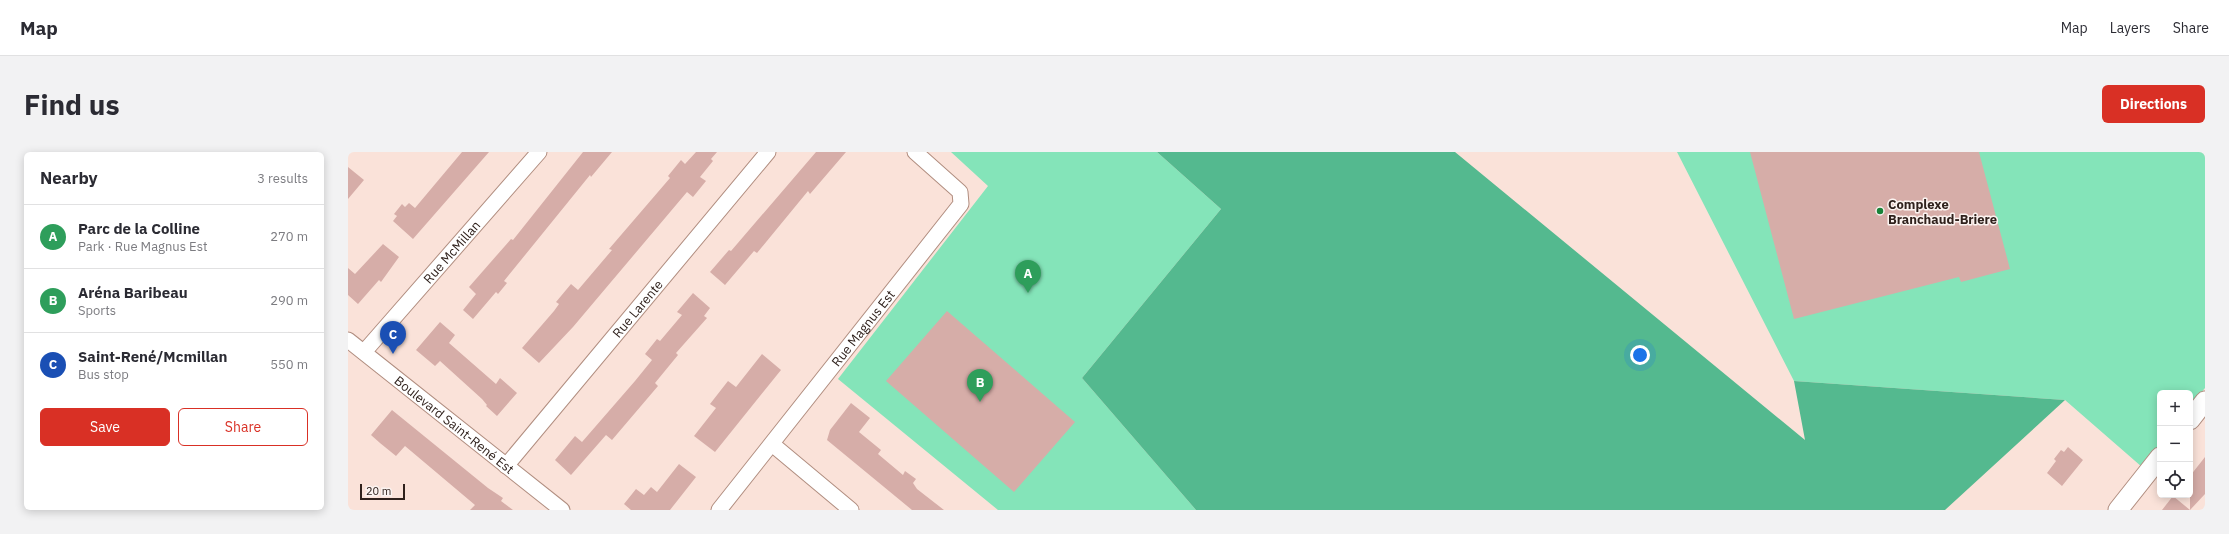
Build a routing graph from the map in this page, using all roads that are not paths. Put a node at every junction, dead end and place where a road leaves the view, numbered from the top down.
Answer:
1 (539, 152) edge
2 (768, 152) edge
3 (915, 152) edge
4 (348, 340) edge
5 (364, 352) junction
6 (2205, 401) edge
7 (2193, 416) edge
8 (772, 444) junction
9 (2157, 461) edge
10 (506, 466) junction
11 (562, 510) edge
12 (719, 510) edge
13 (851, 510) edge
14 (2118, 510) edge

1 - 5 street, Rue McMillan
2 - 10 street, Rue Larente
3 - 8 street, Rue Magnus Est
4 - 5 street, Boulevard Saint-René Est
5 - 10 street, Boulevard Saint-René Est
6 - 7 main road
8 - 12 street, Rue Magnus Est
8 - 13 street
9 - 14 main road
10 - 11 street, Boulevard Saint-René Est

